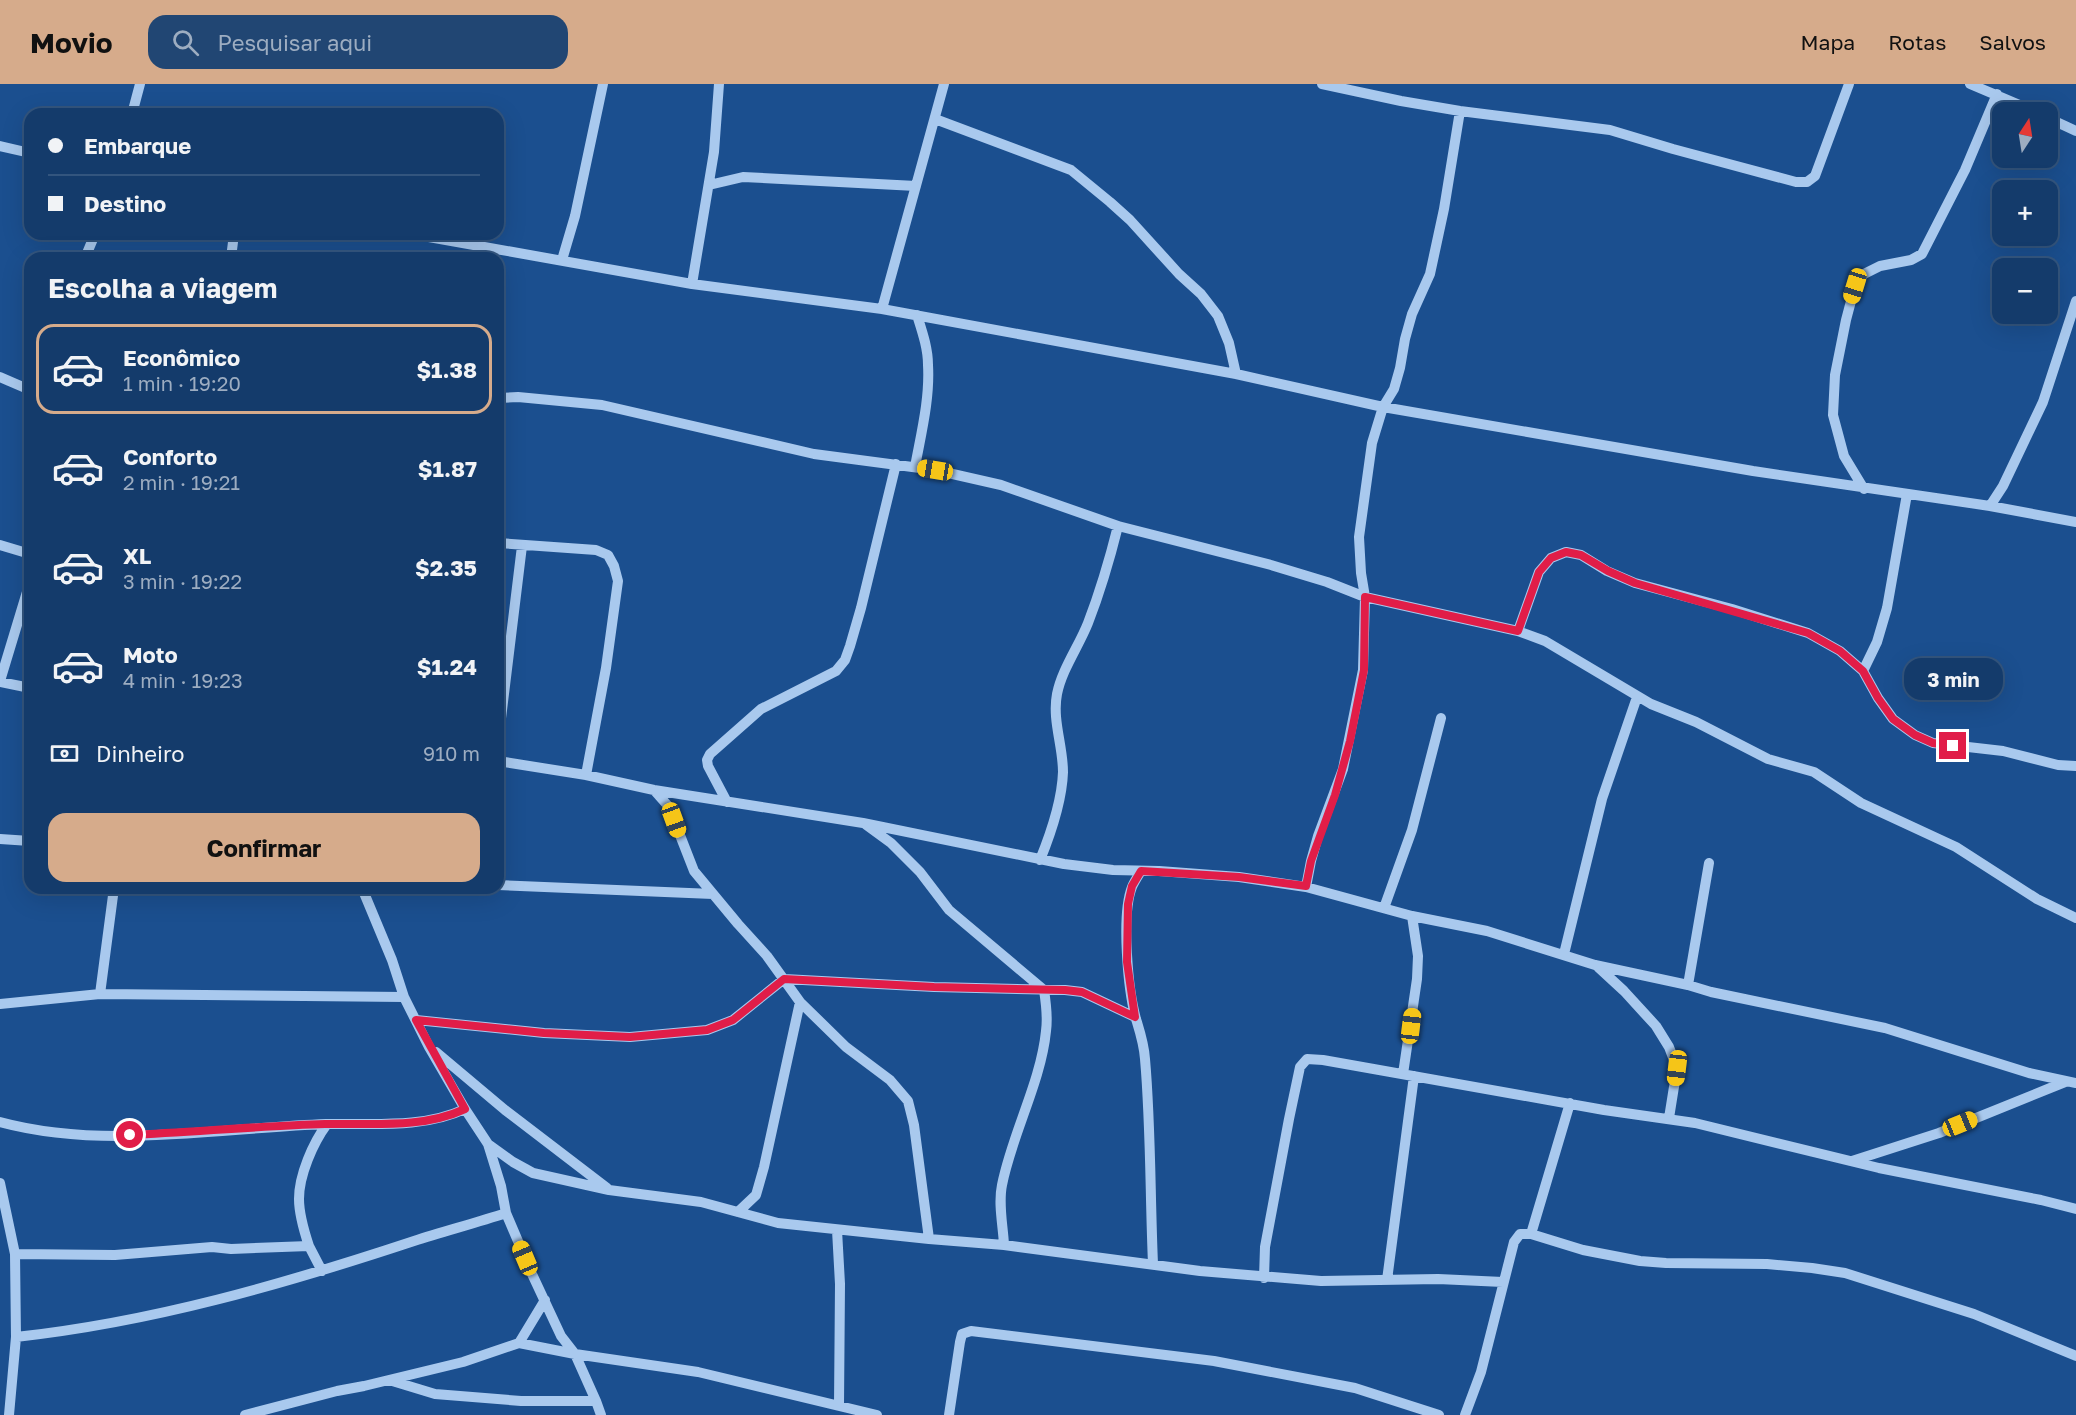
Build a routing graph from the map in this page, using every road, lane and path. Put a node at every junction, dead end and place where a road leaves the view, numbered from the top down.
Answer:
1 (140, 84) edge
2 (603, 84) edge
3 (719, 84) edge
4 (944, 84) edge
5 (1849, 84) edge
6 (1970, 84) edge
7 (1326, 85) edge
8 (1997, 94) junction
9 (2014, 102) edge
10 (134, 108) edge
11 (1460, 111) junction
12 (934, 118) junction
13 (2058, 122) edge
14 (2076, 130) edge
15 (0, 146) edge
16 (24, 152) edge
17 (709, 185) junction
18 (916, 186) junction
19 (447, 240) edge
20 (562, 260) junction
21 (692, 284) junction
22 (2076, 302) edge
23 (882, 309) junction
24 (917, 315) junction
25 (1236, 374) junction
26 (0, 377) edge
27 (24, 387) edge
28 (504, 398) edge
29 (1383, 407) junction
30 (896, 464) junction
31 (915, 467) junction
32 (1864, 489) junction
33 (1907, 494) junction
34 (1990, 506) junction
35 (2076, 522) edge
36 (1118, 526) junction
37 (504, 544) edge
38 (0, 545) edge
39 (522, 546) junction
40 (24, 552) edge
41 (1365, 597) junction
42 (24, 602) edge
43 (1518, 631) junction
44 (1863, 671) junction
45 (0, 681) edge
46 (24, 687) edge
47 (504, 694) edge
48 (1637, 697) junction
49 (1441, 718) dead end
50 (504, 762) edge
51 (2076, 766) edge
52 (586, 775) junction
53 (654, 790) junction
54 (727, 802) junction
55 (863, 823) junction
56 (0, 838) edge
57 (24, 841) edge
58 (1040, 860) junction
59 (1709, 863) dead end
60 (1141, 871) junction
61 (504, 885) edge
62 (1306, 886) junction
63 (113, 894) edge
64 (364, 894) edge
65 (713, 894) junction
66 (1384, 908) junction
67 (1412, 916) junction
68 (2076, 918) edge
69 (1564, 954) junction
70 (1595, 965) junction
71 (784, 979) junction
72 (1688, 985) junction
73 (1044, 990) junction
74 (100, 994) junction
75 (404, 997) junction
76 (800, 1002) junction
77 (0, 1004) edge
78 (1135, 1017) junction
79 (416, 1020) junction
80 (429, 1047) junction
81 (1409, 1075) junction
82 (2071, 1082) edge
83 (1570, 1102) junction
84 (465, 1109) junction
85 (1669, 1118) junction
86 (0, 1122) edge
87 (327, 1124) junction
88 (488, 1144) junction
89 (1852, 1162) junction
90 (0, 1183) edge
91 (609, 1190) junction
92 (2076, 1209) edge
93 (738, 1212) junction
94 (506, 1213) junction
95 (837, 1230) junction
96 (1531, 1234) junction
97 (929, 1239) junction
98 (1004, 1245) junction
99 (309, 1246) junction
100 (15, 1254) junction
101 (1153, 1264) junction
102 (321, 1271) junction
103 (1264, 1278) junction
104 (1387, 1280) junction
105 (1503, 1282) junction
106 (545, 1300) junction
107 (16, 1337) junction
108 (519, 1343) junction
109 (575, 1354) junction
110 (2076, 1356) edge
111 (389, 1380) junction
112 (6, 1397) edge
113 (596, 1401) junction
114 (839, 1405) junction
115 (9, 1415) edge
116 (245, 1415) edge
117 (601, 1415) edge
118 (877, 1415) edge
119 (949, 1415) edge
120 (1440, 1415) edge
121 (1465, 1415) edge

1 - 10 street
2 - 20 street
3 - 17 street
4 - 12 street
5 - 11 street
6 - 8 street
7 - 11 street
8 - 9 street
8 - 32 street
11 - 29 street
12 - 18 street
12 - 25 street
13 - 14 street
15 - 16 street
17 - 18 street
17 - 21 street
18 - 23 street
19 - 20 street
20 - 21 street
21 - 23 street
22 - 34 street
23 - 24 street
24 - 25 street
24 - 31 street
25 - 29 street
26 - 27 street
28 - 30 street
29 - 32 street
29 - 41 street
30 - 31 street
30 - 54 street
31 - 36 street
32 - 33 street
33 - 34 street
33 - 44 street
34 - 35 street
36 - 41 street
36 - 58 street
37 - 39 street
38 - 40 street
39 - 47 street
39 - 52 street
41 - 43 street
41 - 62 street
42 - 45 street
43 - 44 street
43 - 48 street
44 - 51 street
45 - 46 street
48 - 68 street
48 - 69 street
49 - 66 street
50 - 52 street
52 - 53 street
53 - 54 street
53 - 65 street
54 - 55 street
55 - 58 street
55 - 73 street
56 - 57 street
58 - 60 street
59 - 72 street
60 - 62 street
60 - 78 street
61 - 65 street
62 - 66 street
63 - 74 street
64 - 75 street
65 - 71 street
66 - 67 street
67 - 69 street
67 - 81 street
69 - 70 street
70 - 72 street
70 - 85 street
71 - 73 street
71 - 76 street
71 - 79 street
72 - 82 street
73 - 78 street
73 - 98 street
74 - 75 street
74 - 77 street
75 - 79 street
76 - 93 street
76 - 97 street
78 - 101 street
79 - 80 street
80 - 84 street
80 - 91 street
81 - 83 street
81 - 103 street
81 - 104 street
82 - 89 street
83 - 85 street
83 - 96 street
84 - 87 street
84 - 88 street
85 - 89 street
86 - 87 street
87 - 99 street
88 - 91 street
88 - 94 street
89 - 92 street
90 - 100 street
91 - 93 street
93 - 95 street
94 - 102 street
94 - 106 street
95 - 97 street
95 - 114 street
96 - 105 street
96 - 110 street
97 - 98 street
98 - 101 street
99 - 100 street
99 - 102 street
100 - 107 street
101 - 103 street
102 - 107 street
103 - 104 street
104 - 105 street
105 - 121 street
106 - 108 street
106 - 109 street
107 - 112 street
108 - 109 street
108 - 111 street
109 - 113 street
109 - 114 street
111 - 113 street
111 - 116 street
112 - 115 street
113 - 117 street
114 - 118 street
119 - 120 street

